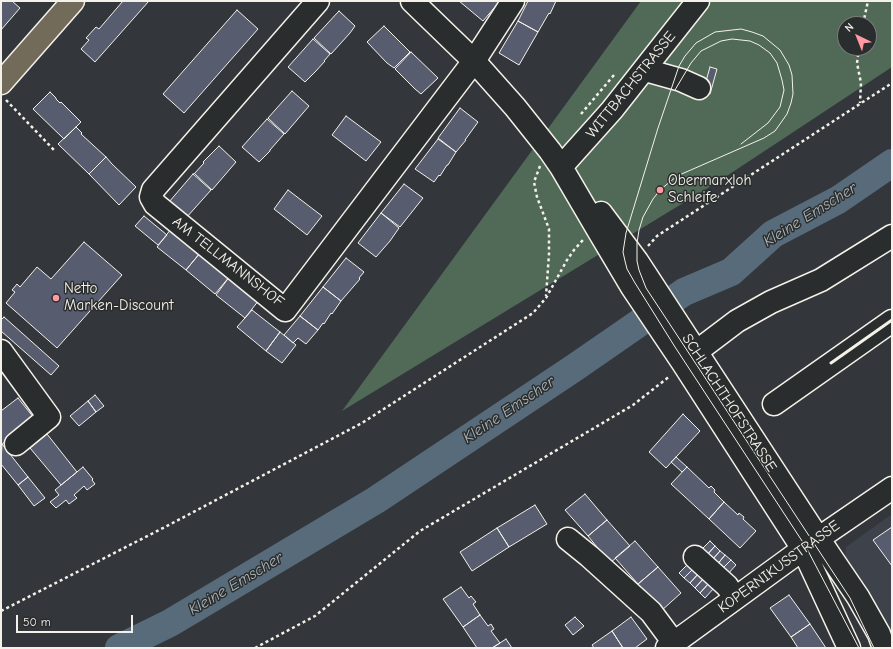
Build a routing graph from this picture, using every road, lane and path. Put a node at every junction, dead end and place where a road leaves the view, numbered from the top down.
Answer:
1 (73, 1) edge
2 (318, 1) edge
3 (412, 1) edge
4 (513, 1) edge
5 (698, 1) edge
6 (868, 1) edge
7 (865, 16) edge
8 (857, 56) edge
9 (474, 61) junction
10 (645, 70) junction
11 (1, 83) edge
12 (892, 83) edge
13 (699, 88) dead end
14 (1, 95) edge
15 (860, 104) junction
16 (54, 150) dead end
17 (556, 159) junction
18 (598, 230) junction
19 (892, 236) edge
20 (639, 274) junction
21 (546, 298) junction
22 (892, 321) edge
23 (1, 351) edge
24 (685, 351) junction
25 (774, 404) dead end
26 (16, 444) dead end
27 (892, 488) edge
28 (568, 539) dead end
29 (810, 544) junction
30 (695, 557) dead end
31 (735, 598) junction
32 (1, 611) edge
33 (885, 638) edge
34 (671, 646) edge
35 (255, 648) edge
36 (849, 648) edge

1 - 11 main road
2 - 9 street, AM TELLMANNSHOF
3 - 9 street, SCHLACHTHOFSTRASSE
4 - 9 street
5 - 10 street, WITTBACHSTRASSE
6 - 7 path
8 - 15 path
9 - 17 street, SCHLACHTHOFSTRASSE
10 - 13 street
10 - 17 street, WITTBACHSTRASSE
12 - 15 path
14 - 16 path
15 - 20 path
17 - 18 street, SCHLACHTHOFSTRASSE
17 - 20 street, SCHLACHTHOFSTRASSE
17 - 21 path
18 - 20 street, SCHLACHTHOFSTRASSE
18 - 21 path
19 - 24 street
20 - 24 street, SCHLACHTHOFSTRASSE
21 - 32 path
22 - 25 street
23 - 26 street
24 - 29 street, SCHLACHTHOFSTRASSE
24 - 35 path
27 - 29 street, KOPERNIKUSSTRASSE
28 - 34 street
29 - 31 street, KOPERNIKUSSTRASSE
29 - 33 street, SCHLACHTHOFSTRASSE
29 - 36 street, SCHLACHTHOFSTRASSE
30 - 31 street
31 - 34 street, KOPERNIKUSSTRASSE

